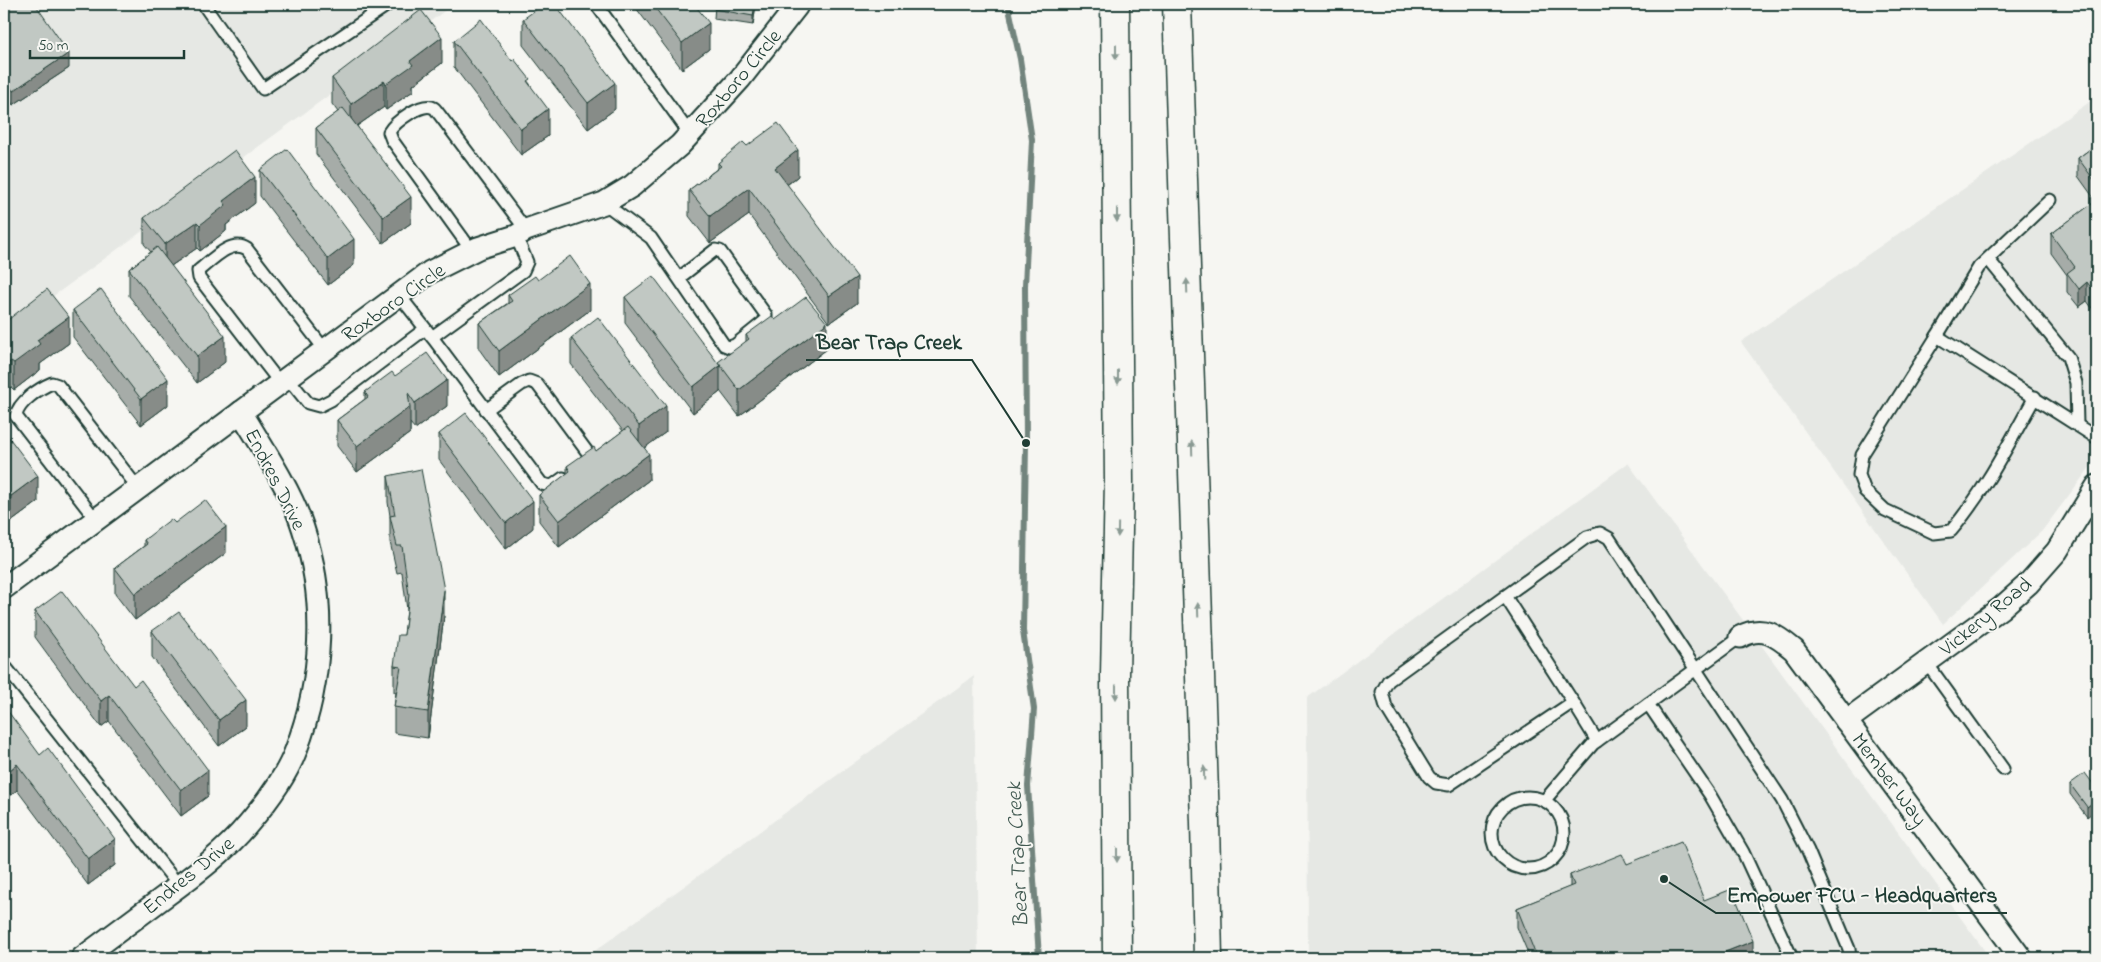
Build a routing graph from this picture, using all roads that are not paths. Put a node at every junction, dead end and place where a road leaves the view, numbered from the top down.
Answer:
1 (203, 4) edge
2 (389, 4) edge
3 (596, 4) edge
4 (1115, 4) edge
5 (1177, 4) edge
6 (797, 6) dead end
7 (690, 134) junction
8 (2050, 200) dead end
9 (604, 203) junction
10 (521, 233) junction
11 (472, 251) junction
12 (1988, 259) junction
13 (678, 278) junction
14 (398, 295) junction
15 (428, 333) junction
16 (1937, 336) junction
17 (325, 350) junction
18 (283, 380) junction
19 (2035, 398) junction
20 (486, 410) junction
21 (241, 412) junction
22 (2077, 425) junction
23 (2097, 438) edge
24 (2097, 486) edge
25 (138, 488) junction
26 (96, 520) junction
27 (4, 588) edge
28 (1505, 596) junction
29 (1740, 637) joint
30 (1926, 662) junction
31 (4, 665) edge
32 (1696, 669) junction
33 (1573, 702) junction
34 (1648, 704) junction
35 (1846, 721) junction
36 (1597, 741) junction
37 (2003, 769) dead end
38 (1544, 801) junction
39 (1205, 822) junction
40 (179, 886) junction
41 (82, 958) edge
42 (1117, 958) edge
43 (1194, 958) edge
44 (1208, 958) edge
45 (1792, 958) edge
46 (1850, 958) edge
47 (2021, 958) edge

1 - 2 lane
3 - 7 lane
4 -> 42 highway
39 -> 5 highway
6 - 7 street, Roxboro Circle
7 - 9 street, Roxboro Circle
8 - 12 lane
9 - 10 street, Roxboro Circle
9 - 13 lane
10 - 11 street, Roxboro Circle
10 - 11 lane
10 - 15 lane
11 - 14 street, Roxboro Circle
12 - 16 lane
12 - 22 lane
13 - 13 lane
14 - 15 lane
14 - 17 street, Roxboro Circle
15 - 18 lane
15 - 20 lane
16 - 19 lane
16 - 19 lane
17 - 18 street, Roxboro Circle
17 - 18 lane
18 - 21 street, Roxboro Circle
19 - 22 lane
20 - 20 lane
21 - 25 street, Roxboro Circle
21 - 40 street, Endres Drive
22 - 23 lane
24 - 30 street, Vickery Road
25 - 26 street, Roxboro Circle
25 - 26 lane
26 - 27 street, Roxboro Circle
28 - 32 lane
28 - 33 lane
28 - 33 lane
29 - 32 lane
29 - 35 street, Member Way
30 - 35 street, Vickery Road
30 - 37 lane
31 - 40 lane
32 - 34 lane
32 - 46 lane
33 - 36 lane
34 - 36 lane
34 - 45 lane
35 - 47 street, Member Way
36 - 38 lane
38 - 38 lane
39 - 43 highway
39 - 44 highway
40 - 41 street, Endres Drive

